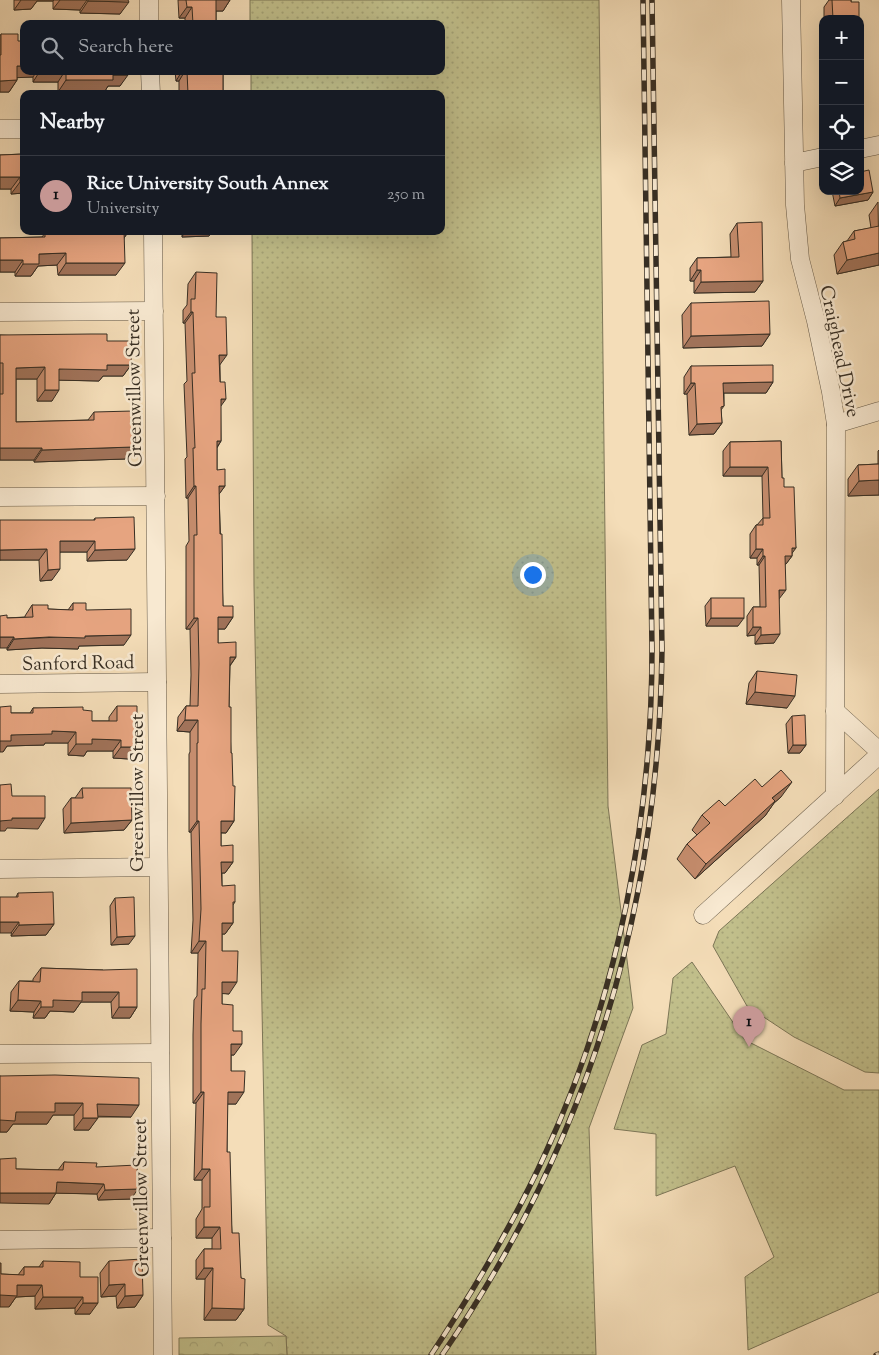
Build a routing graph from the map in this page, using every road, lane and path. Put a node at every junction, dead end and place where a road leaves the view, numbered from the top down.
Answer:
1 (149, 0) edge
2 (791, 0) edge
3 (149, 20) edge
4 (150, 75) edge
5 (151, 90) edge
6 (0, 129) edge
7 (20, 129) edge
8 (879, 146) edge
9 (864, 148) edge
10 (819, 158) edge
11 (794, 163) junction
12 (153, 235) edge
13 (154, 311) junction
14 (0, 312) edge
15 (879, 411) edge
16 (836, 424) junction
17 (156, 496) junction
18 (0, 497) edge
19 (157, 682) junction
20 (0, 684) edge
21 (835, 711) junction
22 (879, 753) edge
23 (835, 796) junction
24 (158, 867) junction
25 (0, 869) edge
26 (703, 915) dead end
27 (160, 1053) junction
28 (0, 1054) edge
29 (162, 1238) junction
30 (0, 1240) edge
31 (163, 1355) edge

1 - 3 street
2 - 11 street, Craighead Drive
4 - 5 street
6 - 7 street
8 - 9 street
10 - 11 street
11 - 16 street, Craighead Drive
12 - 13 street, Greenwillow Street
13 - 14 street
13 - 17 street, Greenwillow Street
15 - 16 street
16 - 21 street, Craighead Drive
17 - 18 street
17 - 19 street, Greenwillow Street
19 - 20 street, Sanford Road
19 - 24 street, Greenwillow Street
21 - 22 street
21 - 23 street, Craighead Drive
22 - 23 street
23 - 26 street
24 - 25 street
24 - 27 street, Greenwillow Street
27 - 28 street
27 - 29 street, Greenwillow Street
29 - 30 street
29 - 31 street, Greenwillow Street

